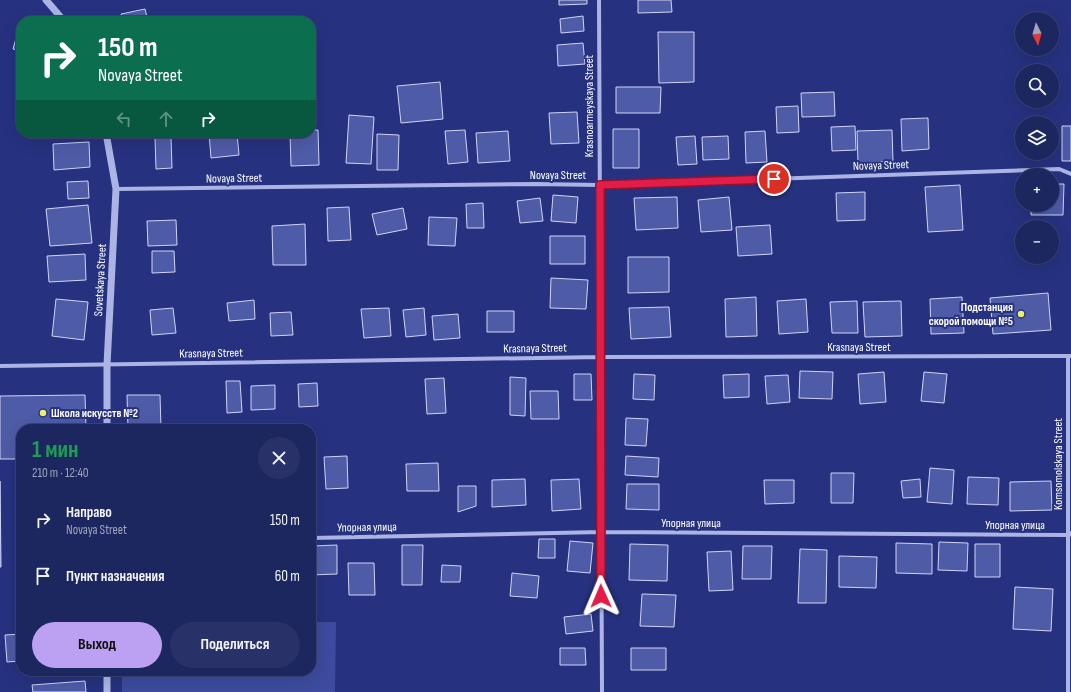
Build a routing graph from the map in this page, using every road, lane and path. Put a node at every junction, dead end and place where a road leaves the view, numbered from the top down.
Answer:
1 (46, 0) edge
2 (598, 0) edge
3 (60, 16) edge
4 (107, 138) edge
5 (1071, 174) edge
6 (600, 185) junction
7 (116, 189) junction
8 (1070, 356) edge
9 (601, 357) junction
10 (107, 365) junction
11 (0, 366) edge
12 (107, 424) edge
13 (601, 532) junction
14 (1070, 534) edge
15 (316, 538) edge
16 (107, 676) edge
17 (107, 692) edge
18 (602, 692) edge
19 (1068, 692) edge

1 - 3 street
2 - 6 street, Krasnoarmeyskaya Street
4 - 7 street, Sovetskaya Street
5 - 6 street, Novaya Street
6 - 7 street, Novaya Street
6 - 9 street, Krasnoarmeyskaya Street
7 - 10 street, Sovetskaya Street
8 - 9 street, Krasnaya Street
8 - 14 street, Komsomolskaya Street
9 - 10 street, Krasnaya Street
9 - 13 street, Krasnoarmeyskaya Street
10 - 11 street, Krasnaya Street
10 - 12 street, Sovetskaya Street
13 - 14 street, Упорная улица
13 - 15 street, Упорная улица
13 - 18 street, Krasnoarmeyskaya Street
14 - 19 street, Komsomolskaya Street
16 - 17 street

